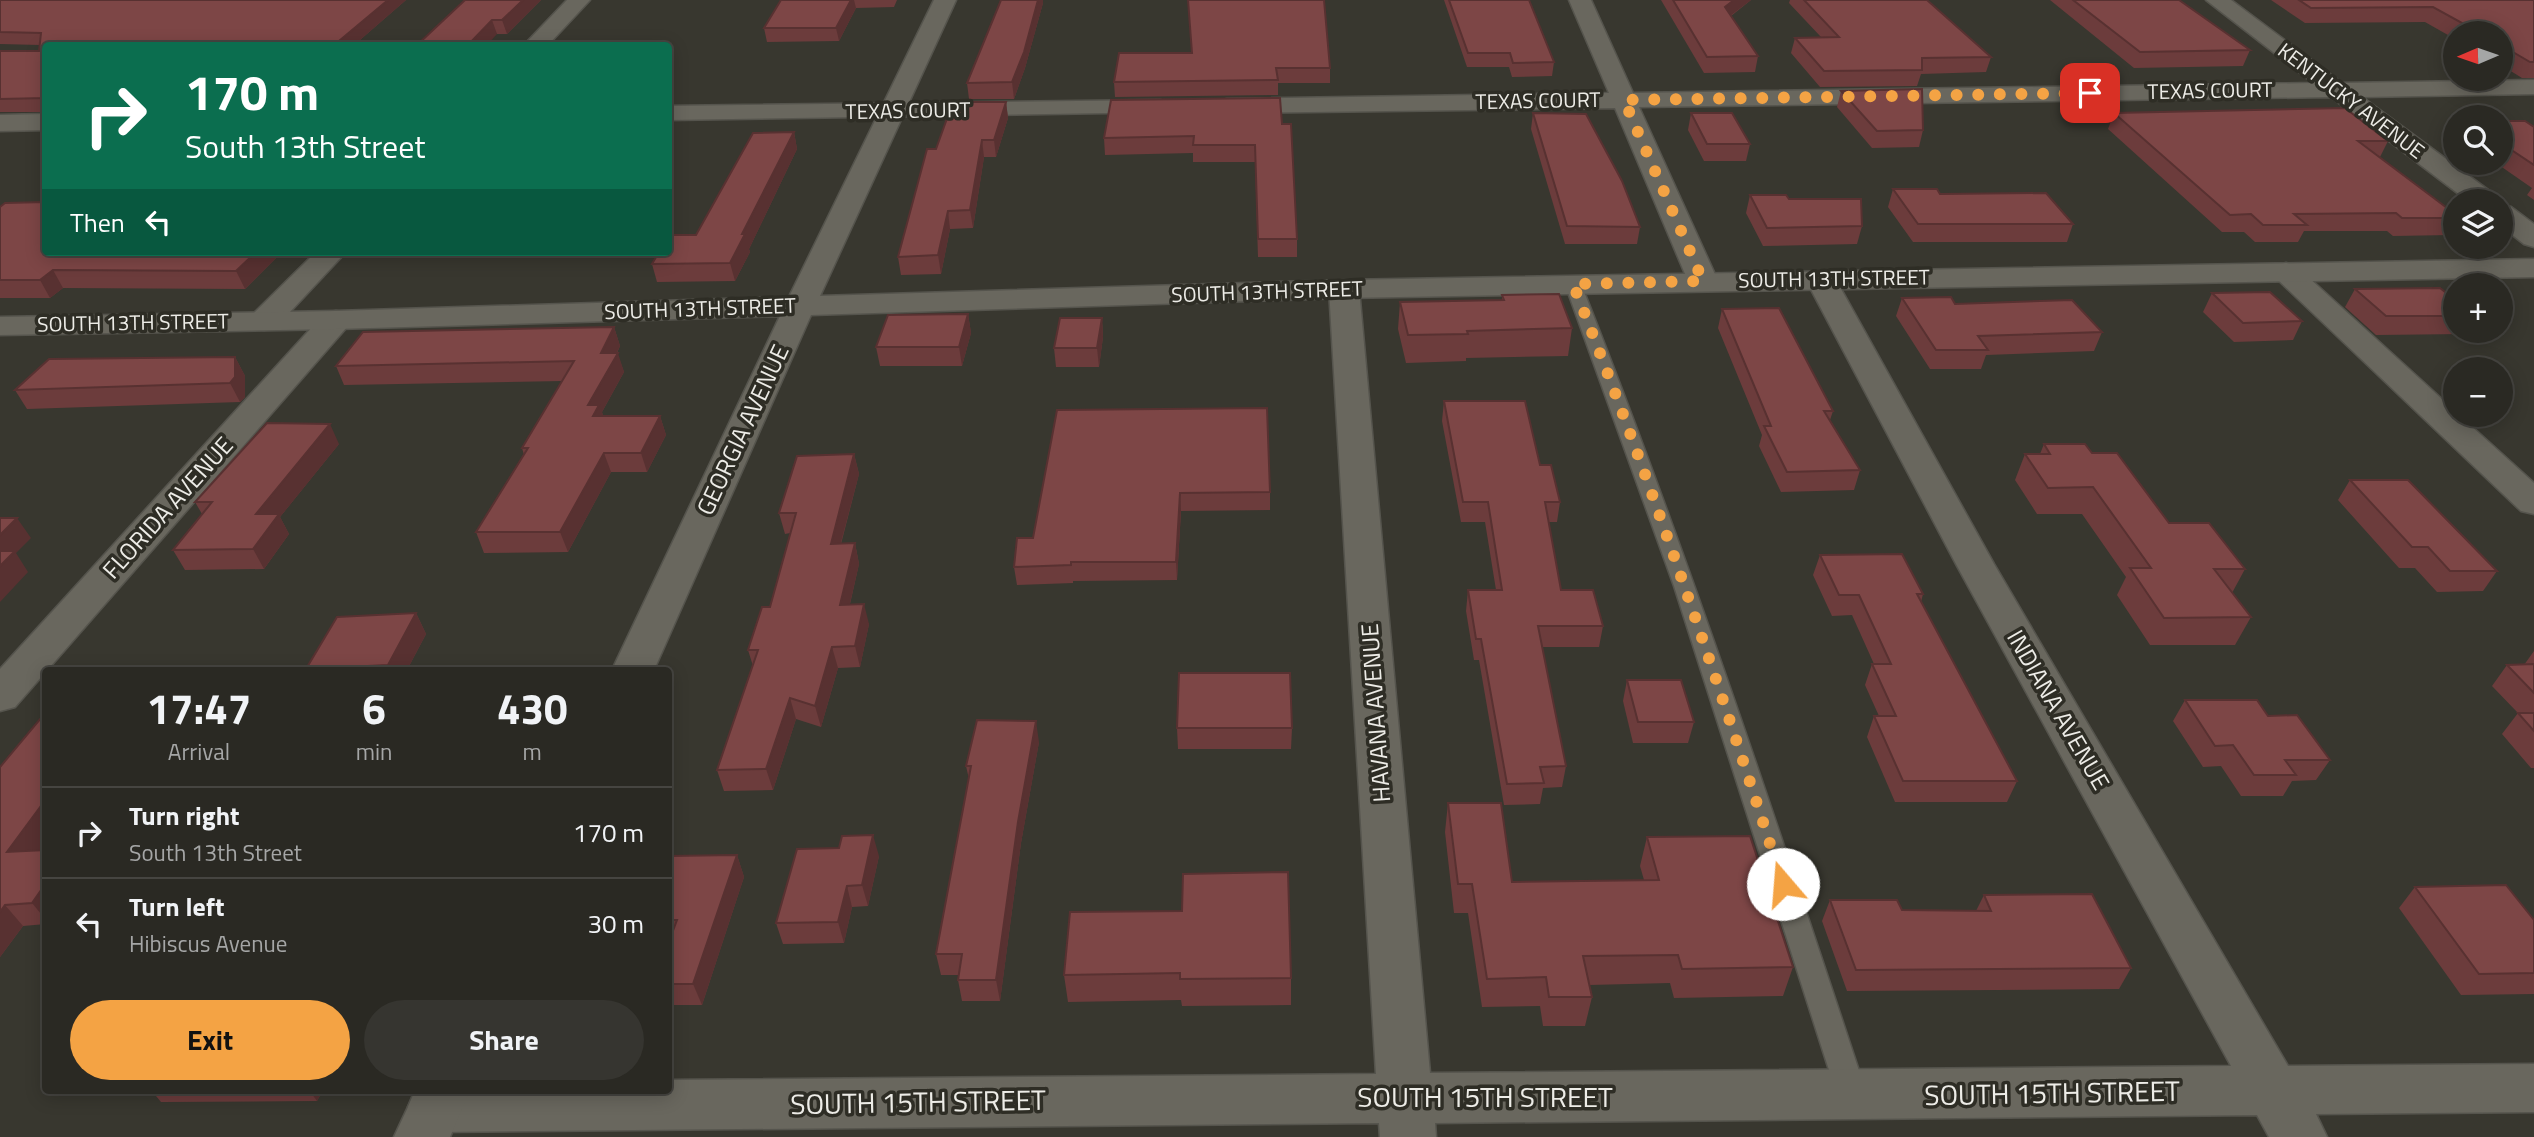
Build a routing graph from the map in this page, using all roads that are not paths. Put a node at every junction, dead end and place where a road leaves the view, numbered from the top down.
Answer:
1 (579, 0) edge
2 (945, 0) edge
3 (1580, 0) edge
4 (2217, 0) edge
5 (538, 42) edge
6 (2534, 87) edge
7 (2336, 90) junction
8 (1624, 100) junction
9 (1208, 106) edge
10 (1180, 107) edge
11 (893, 112) junction
12 (672, 113) edge
13 (42, 122) edge
14 (0, 123) edge
15 (2469, 189) edge
16 (2513, 222) edge
17 (2534, 238) edge
18 (328, 256) edge
19 (2534, 268) edge
20 (2286, 272) junction
21 (1821, 280) junction
22 (1703, 281) junction
23 (1573, 284) junction
24 (1344, 289) junction
25 (801, 306) junction
26 (337, 320) junction
27 (264, 321) junction
28 (0, 326) edge
29 (2534, 503) edge
30 (635, 667) edge
31 (0, 696) edge
32 (2534, 1088) edge
33 (2274, 1091) junction
34 (1852, 1095) junction
35 (433, 1111) edge
36 (1407, 1117) edge
37 (2300, 1137) edge

1 - 5 street
2 - 11 street, GEORGIA AVENUE
3 - 8 street
4 - 7 street, KENTUCKY AVENUE
6 - 7 street, TEXAS COURT
7 - 8 street, TEXAS COURT
7 - 15 street, KENTUCKY AVENUE
8 - 9 street, TEXAS COURT
8 - 22 street
10 - 11 street, TEXAS COURT
11 - 12 street, TEXAS COURT
11 - 25 street, GEORGIA AVENUE
13 - 14 street
16 - 17 street
18 - 27 street
19 - 20 street, SOUTH 13TH STREET
20 - 21 street, SOUTH 13TH STREET
20 - 29 street
21 - 22 street, SOUTH 13TH STREET
21 - 33 street, INDIANA AVENUE
22 - 23 street, SOUTH 13TH STREET
23 - 24 street, SOUTH 13TH STREET
23 - 34 lane
24 - 25 street, SOUTH 13TH STREET
24 - 36 street, HAVANA AVENUE
25 - 26 street, SOUTH 13TH STREET
25 - 30 street, GEORGIA AVENUE
26 - 27 street, SOUTH 13TH STREET
26 - 31 street, FLORIDA AVENUE
27 - 28 street, SOUTH 13TH STREET
32 - 33 street, SOUTH 15TH STREET
33 - 34 street, SOUTH 15TH STREET
33 - 37 street, INDIANA AVENUE
34 - 36 street, SOUTH 15TH STREET
35 - 36 street, SOUTH 15TH STREET

